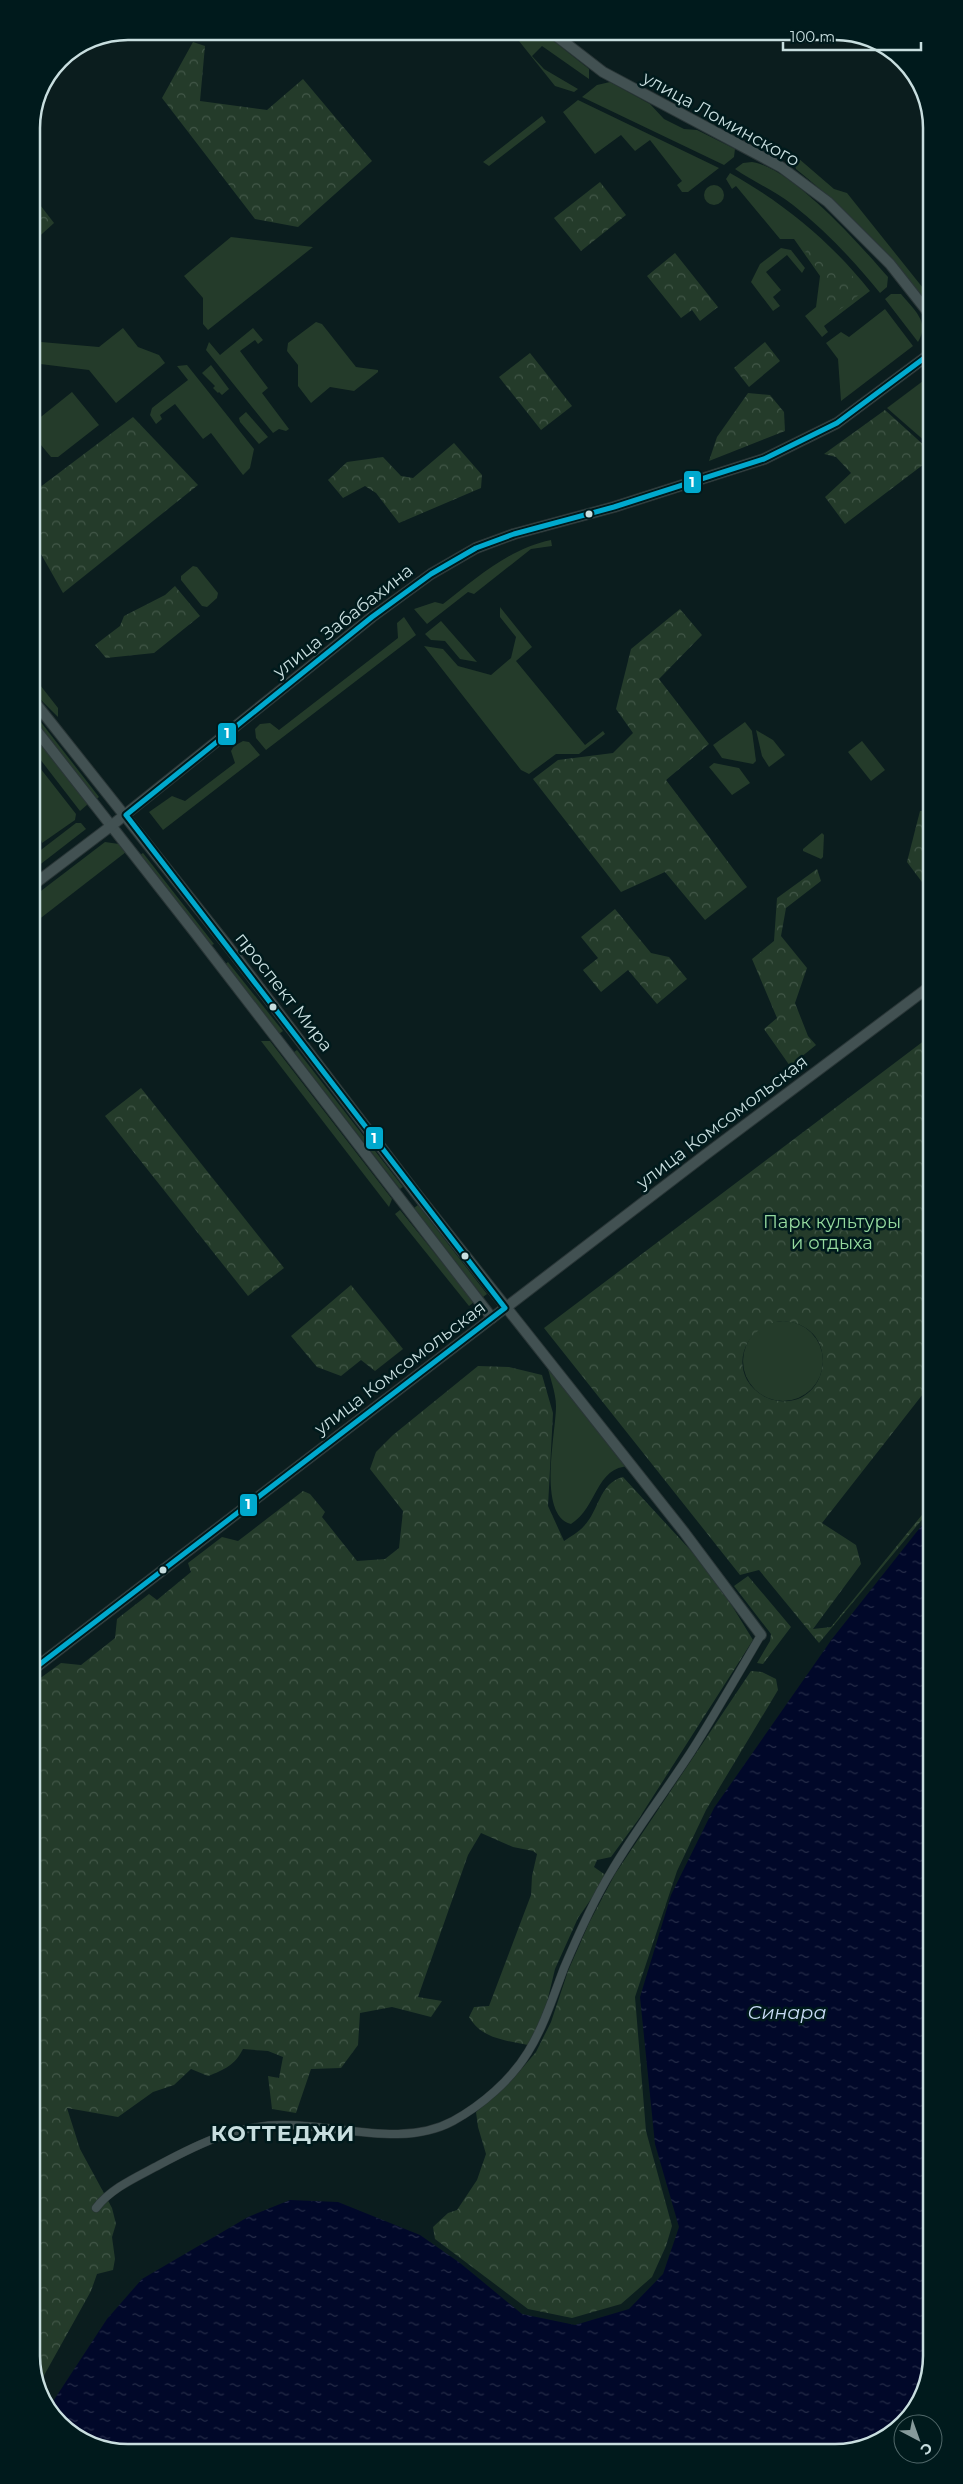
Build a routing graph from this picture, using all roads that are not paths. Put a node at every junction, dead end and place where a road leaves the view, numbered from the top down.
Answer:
1 (562, 40) edge
2 (923, 306) edge
3 (923, 359) edge
4 (40, 709) edge
5 (40, 735) edge
6 (126, 815) junction
7 (111, 826) junction
8 (40, 880) edge
9 (228, 946) junction
10 (214, 957) junction
11 (923, 991) edge
12 (299, 1038) junction
13 (285, 1049) junction
14 (415, 1192) junction
15 (403, 1203) junction
16 (506, 1308) junction
17 (492, 1318) junction
18 (761, 1635) joint
19 (40, 1664) edge
20 (96, 2208) dead end

1 - 2 street, улица Ломинского
3 - 6 street, улица Забабахина
4 - 6 street, проспект Мира
5 - 7 street, проспект Мира
6 - 7 street, улица Забабахина
6 - 9 street, проспект Мира
7 - 8 street, улица Забабахина
7 - 10 street, проспект Мира
9 - 10 street
9 - 12 street, проспект Мира
10 - 13 street, проспект Мира
11 - 16 street, улица Комсомольская
12 - 13 street
12 - 14 street, проспект Мира
13 - 15 street, проспект Мира
14 - 15 street
14 - 16 street, проспект Мира
15 - 17 street, проспект Мира
16 - 17 street, улица Комсомольская
16 - 18 street, проспект Мира
17 - 19 street, улица Комсомольская
18 - 20 street

